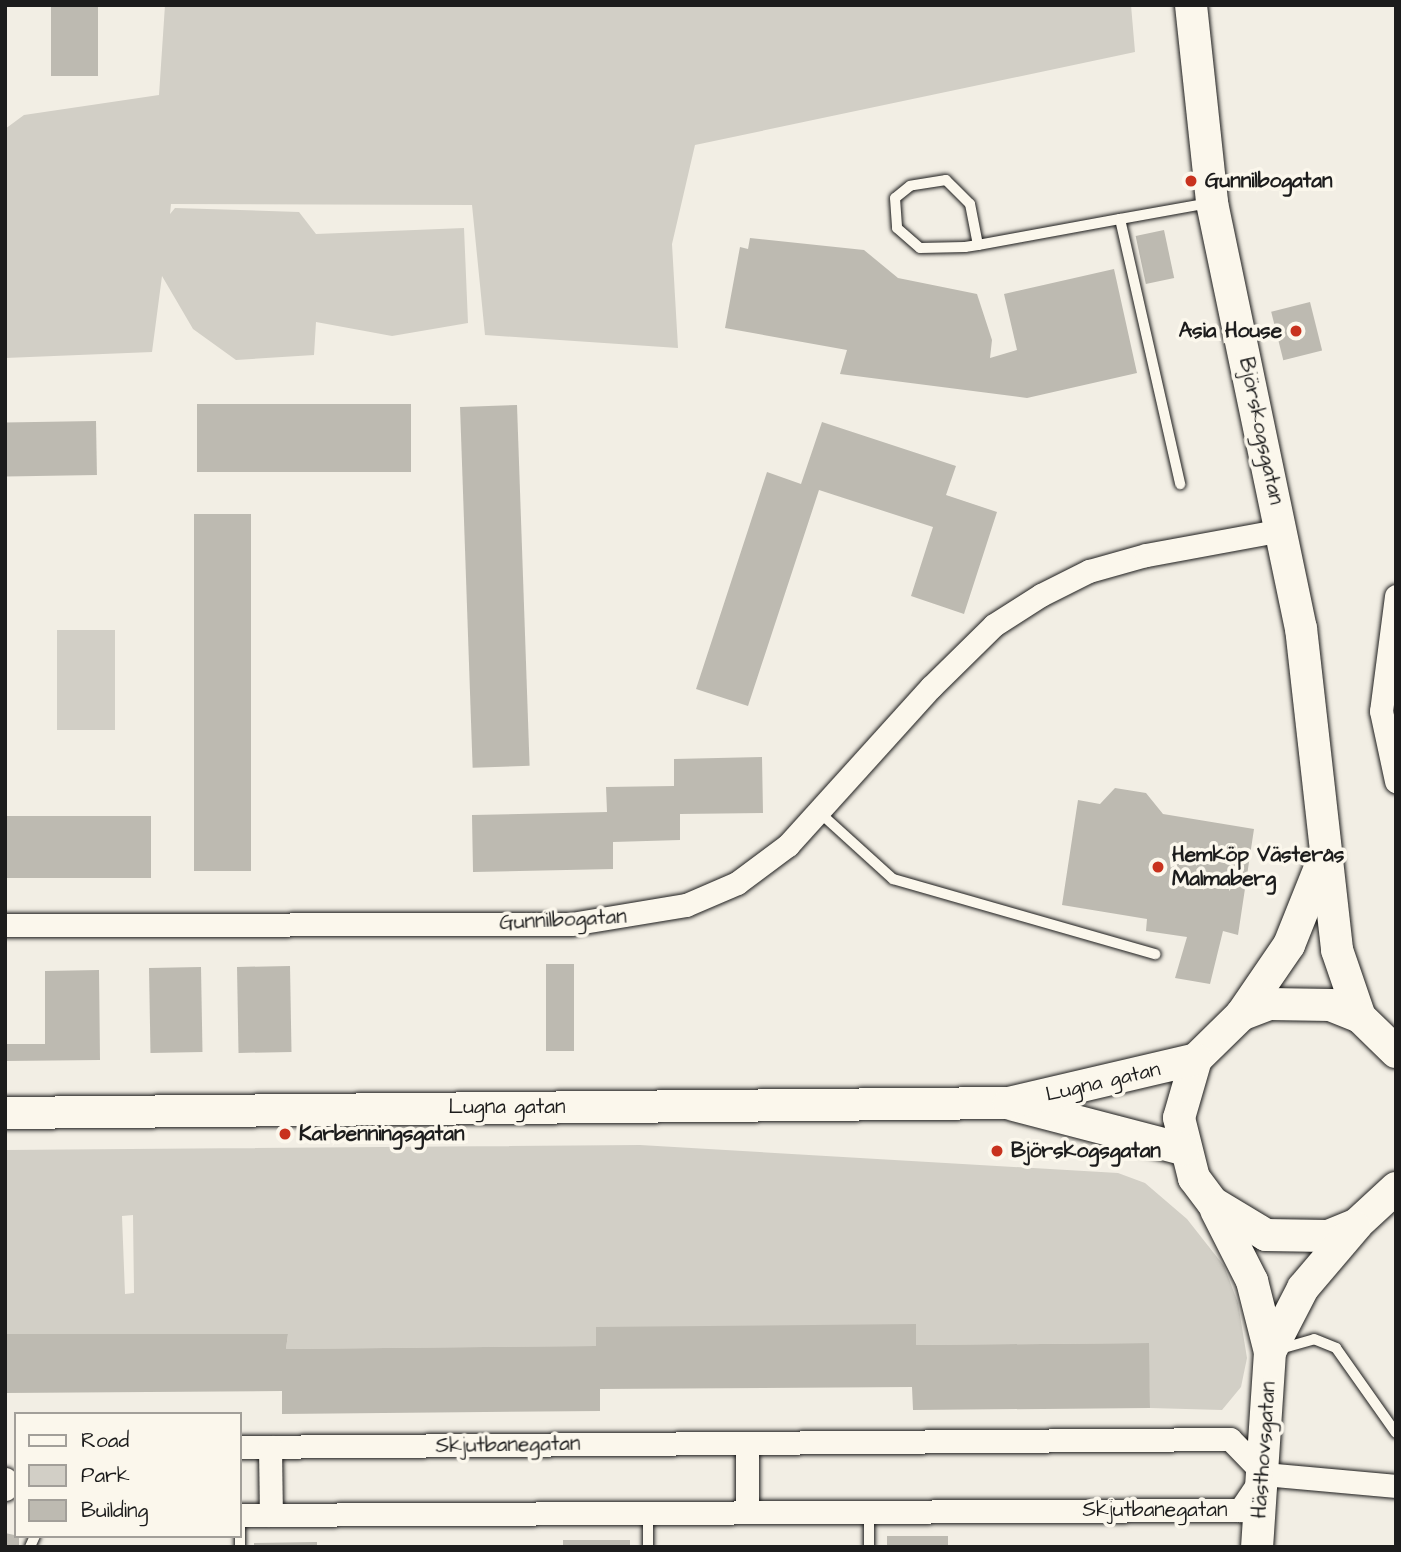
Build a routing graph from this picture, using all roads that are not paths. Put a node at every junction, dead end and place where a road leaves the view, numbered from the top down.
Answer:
1 (1191, 5) edge
2 (1212, 203) junction
3 (1120, 219) junction
4 (978, 245) junction
5 (1180, 484) dead end
6 (1282, 530) junction
7 (1396, 596) edge
8 (1396, 781) edge
9 (820, 812) junction
10 (1323, 858) junction
11 (5, 925) edge
12 (1155, 954) dead end
13 (1241, 1016) junction
14 (1360, 1017) junction
15 (1396, 1052) edge
16 (1196, 1059) junction
17 (1009, 1103) junction
18 (5, 1113) edge
19 (1183, 1149) junction
20 (1396, 1188) edge
21 (1213, 1203) junction
22 (1357, 1224) junction
23 (1270, 1352) junction
24 (1396, 1433) edge
25 (747, 1443) junction
26 (242, 1447) edge
27 (270, 1447) junction
28 (1264, 1474) junction
29 (5, 1479) edge
30 (1396, 1486) edge
31 (5, 1489) edge
32 (648, 1512) junction
33 (747, 1512) junction
34 (869, 1512) junction
35 (242, 1515) edge
36 (271, 1515) junction
37 (648, 1547) edge
38 (869, 1547) edge
39 (1256, 1547) edge

1 - 2 main road, Björskogsgatan
2 - 3 lane
2 - 6 main road, Björskogsgatan
3 - 4 lane
3 - 5 lane
4 - 4 lane
6 - 9 street, Gunnilbogatan
6 - 10 main road, Björskogsgatan
7 - 8 street
9 - 11 street, Gunnilbogatan
9 - 12 lane
10 - 13 main road, Björskogsgatan
10 - 14 main road, Björskogsgatan
13 - 14 main road
13 - 16 main road, Björskogsgatan
14 - 15 main road
16 - 17 main road, Lugna gatan
16 - 19 main road
17 - 18 main road, Lugna gatan
17 - 19 main road, Lugna gatan
19 - 21 main road, Hästhovsgatan
20 - 22 main road, Hästhovsgatan
21 - 22 main road
21 - 23 main road, Hästhovsgatan
22 - 23 main road, Hästhovsgatan
23 - 24 lane
23 - 28 main road, Hästhovsgatan
25 - 27 street, Skjutbanegatan
25 - 28 street, Skjutbanegatan
25 - 33 street
26 - 27 street, Skjutbanegatan
27 - 36 street
28 - 30 street
28 - 34 street, Skjutbanegatan
28 - 39 main road, Hästhovsgatan
29 - 31 street
32 - 33 street, Skjutbanegatan
32 - 36 street, Skjutbanegatan
32 - 37 lane
33 - 34 street, Skjutbanegatan
34 - 38 lane
35 - 36 street, Skjutbanegatan

